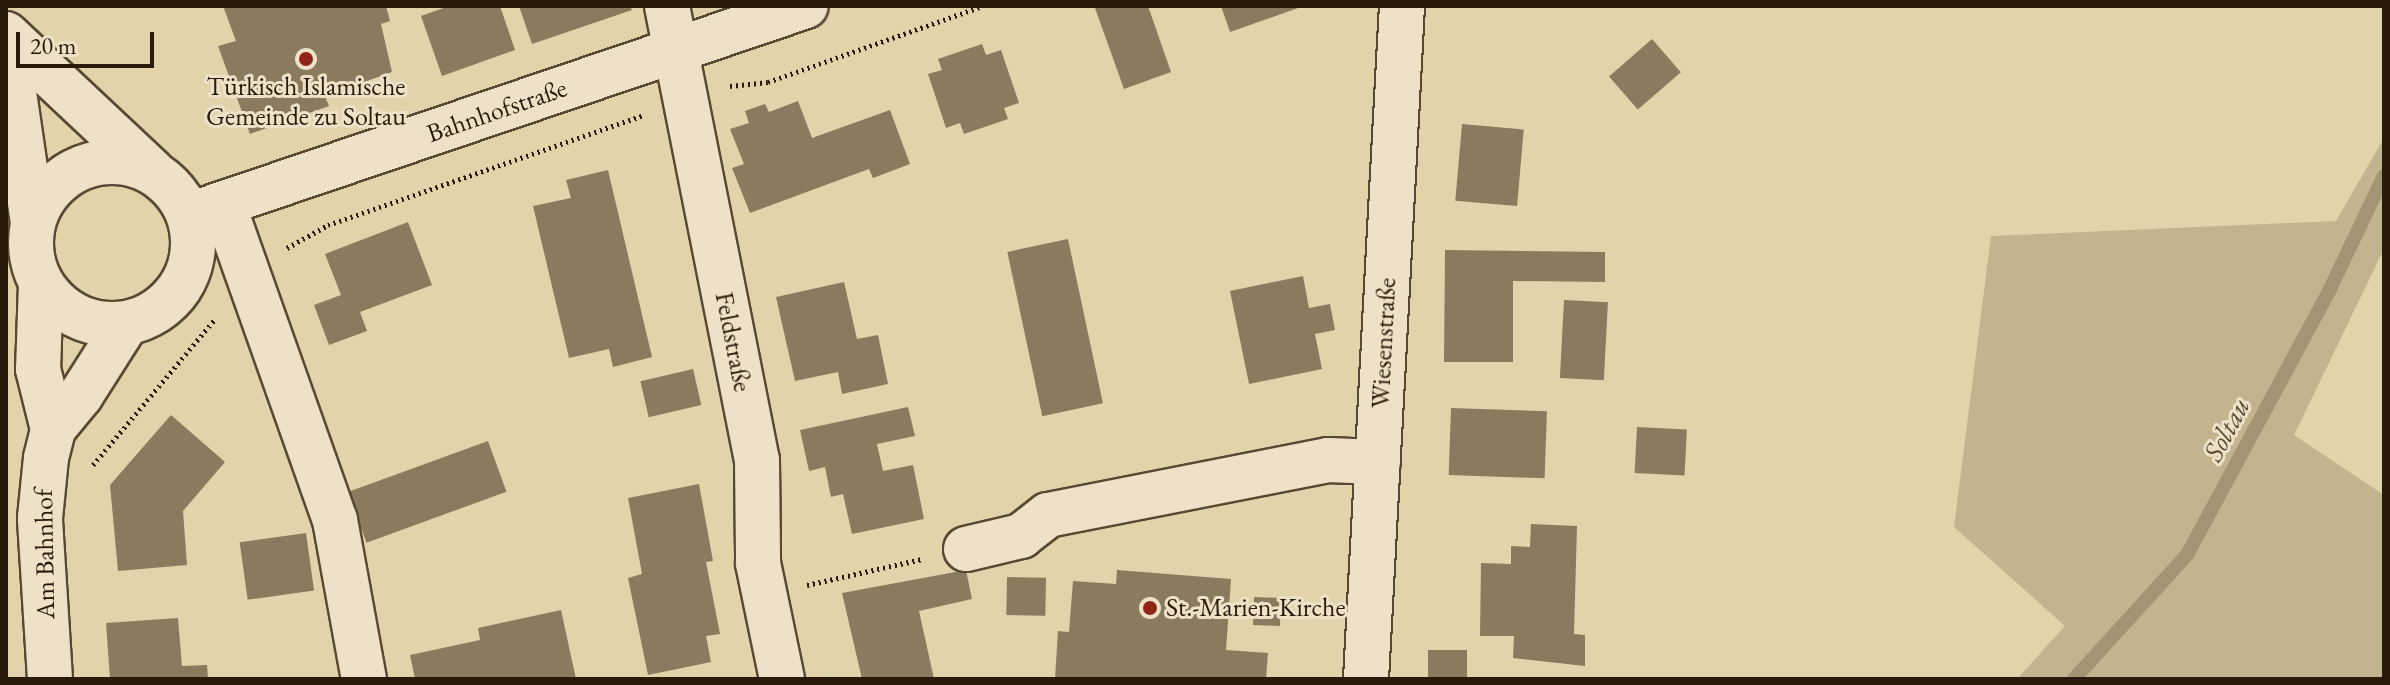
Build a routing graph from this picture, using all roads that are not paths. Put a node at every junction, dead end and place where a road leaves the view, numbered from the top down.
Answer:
1 (667, 6) edge
2 (806, 6) edge
3 (1402, 6) edge
4 (6, 36) edge
5 (676, 51) junction
6 (152, 171) junction
7 (206, 210) junction
8 (33, 222) junction
9 (41, 284) junction
10 (126, 324) junction
11 (53, 429) junction
12 (1378, 462) junction
13 (966, 549) road end
14 (50, 679) edge
15 (364, 679) edge
16 (782, 679) edge
17 (1366, 679) edge

1 - 5 street, Feldstraße
2 - 5 street, Bahnhofstraße
3 - 12 street, Wiesenstraße
4 - 6 street
4 - 8 street
5 - 7 street, Bahnhofstraße
5 - 16 street, Feldstraße
6 - 7 street
6 - 8 street
7 - 10 street
7 - 15 street
8 - 9 street
9 - 10 street
9 - 11 street, Am Bahnhof
10 - 11 street
11 - 14 street, Am Bahnhof
12 - 13 street
12 - 17 street, Wiesenstraße

